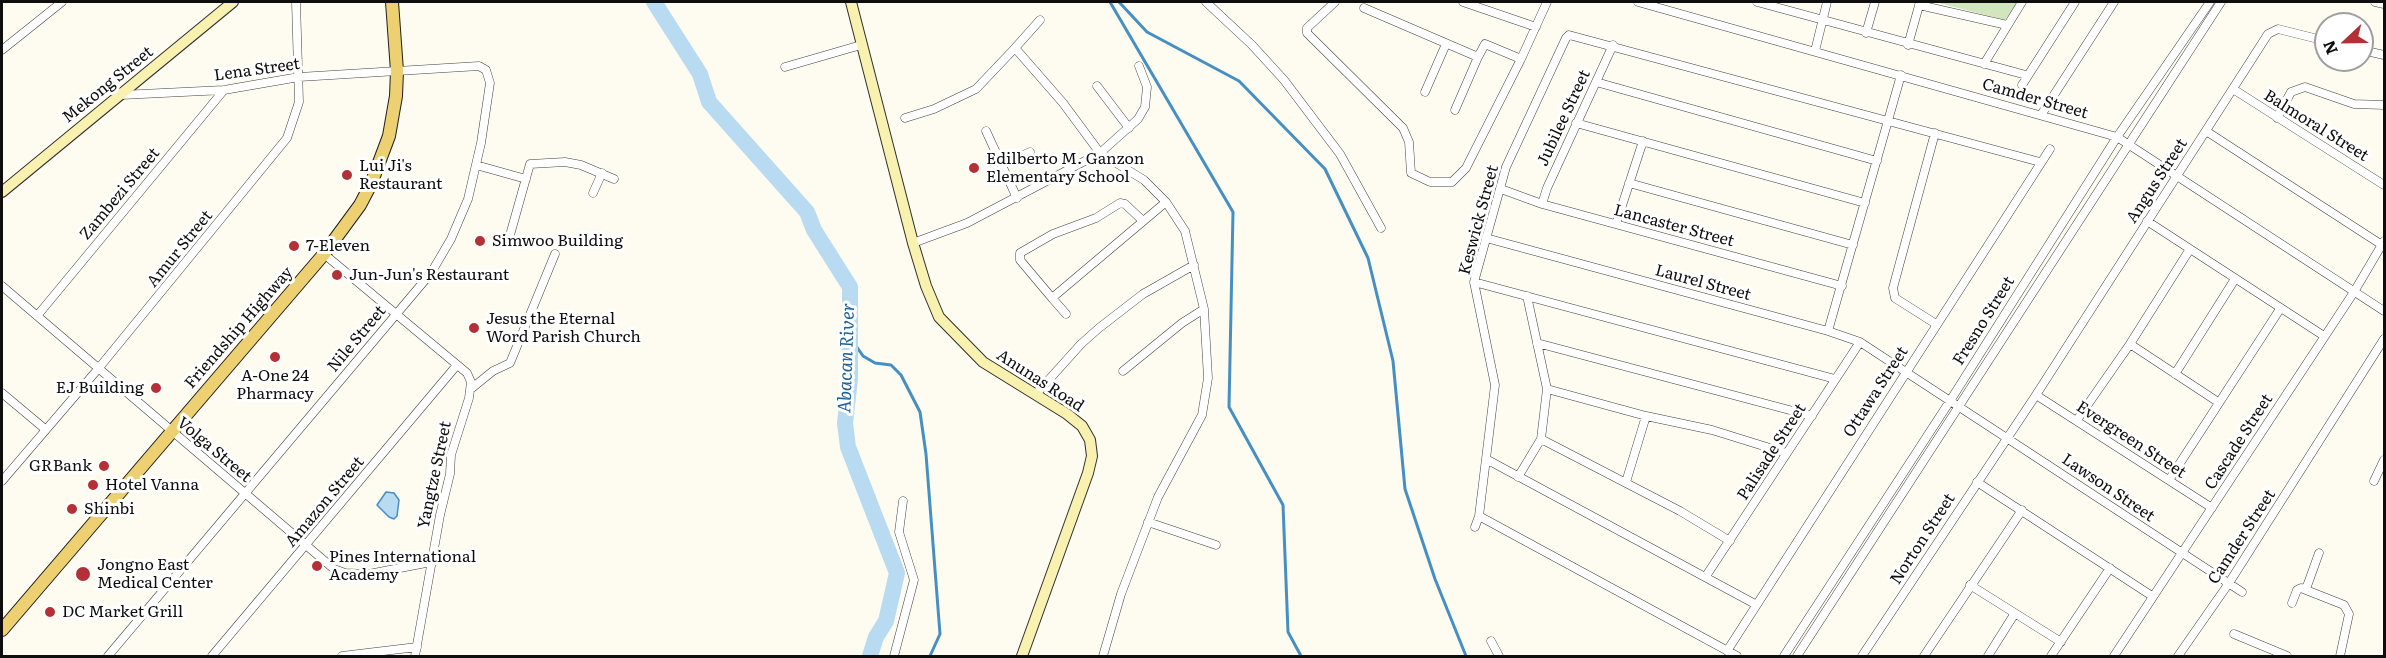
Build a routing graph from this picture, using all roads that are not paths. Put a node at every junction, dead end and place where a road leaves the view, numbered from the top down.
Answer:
1 (62, 2) edge
2 (233, 2) edge
3 (296, 2) edge
4 (392, 2) edge
5 (851, 2) edge
6 (1206, 2) edge
7 (1335, 2) edge
8 (1463, 2) edge
9 (1547, 2) edge
10 (1638, 2) edge
11 (1757, 2) edge
12 (1827, 2) edge
13 (1875, 2) edge
14 (2022, 2) edge
15 (2075, 2) edge
16 (2114, 2) edge
17 (2210, 2) edge
18 (2221, 2) edge
19 (1919, 3) edge
20 (1364, 8) dead end
21 (1040, 20) dead end
22 (1822, 20) junction
23 (2007, 25) junction
24 (1536, 27) junction
25 (1866, 33) junction
26 (2314, 39) edge
27 (1446, 44) junction
28 (861, 45) junction
29 (1613, 45) junction
30 (1908, 45) junction
31 (1016, 48) junction
32 (2, 50) edge
33 (1815, 51) junction
34 (1478, 57) junction
35 (1521, 59) junction
36 (1984, 64) junction
37 (1139, 66) dead end
38 (785, 67) dead end
39 (397, 71) junction
40 (1901, 75) junction
41 (2026, 75) junction
42 (299, 77) junction
43 (1596, 82) junction
44 (2022, 85) dead end
45 (1097, 86) dead end
46 (2233, 89) junction
47 (224, 90) junction
48 (1425, 92) dead end
49 (121, 94) junction
50 (2385, 105) edge
51 (1455, 110) dead end
52 (2041, 115) junction
53 (905, 118) dead end
54 (2277, 118) junction
55 (1888, 121) junction
56 (1576, 123) junction
57 (1129, 128) junction
58 (986, 131) dead end
59 (2206, 131) junction
60 (1935, 133) junction
61 (2117, 137) junction
62 (1643, 141) junction
63 (2128, 145) junction
64 (2050, 150) dead end
65 (1030, 152) dead end
66 (1100, 153) junction
67 (1877, 161) junction
68 (2040, 162) junction
69 (477, 165) junction
70 (1002, 165) junction
71 (602, 173) junction
72 (2176, 177) junction
73 (526, 179) junction
74 (614, 179) dead end
75 (1629, 183) junction
76 (2385, 185) edge
77 (1501, 189) junction
78 (2, 192) edge
79 (593, 193) dead end
80 (1017, 198) junction
81 (1166, 202) junction
82 (1865, 203) junction
83 (1542, 204) junction
84 (1143, 221) junction
85 (2147, 221) junction
86 (1616, 224) junction
87 (1381, 228) dead end
88 (510, 235) dead end
89 (1486, 238) junction
90 (914, 243) junction
91 (2383, 243) edge
92 (1853, 245) junction
93 (2190, 249) junction
94 (324, 254) junction
95 (555, 254) dead end
96 (1194, 264) junction
97 (2235, 279) junction
98 (1474, 282) junction
99 (2, 286) edge
100 (1842, 286) junction
101 (2354, 292) junction
102 (1527, 296) junction
103 (1052, 298) junction
104 (1204, 309) junction
105 (2280, 309) junction
106 (2385, 311) edge
107 (396, 313) junction
108 (1066, 314) dead end
109 (37, 316) junction
110 (1936, 324) junction
111 (1828, 331) junction
112 (2324, 336) junction
113 (2385, 339) edge
114 (1860, 342) junction
115 (1537, 343) junction
116 (2130, 344) junction
117 (457, 365) junction
118 (98, 369) junction
119 (1123, 371) dead end
120 (1905, 372) junction
121 (2175, 374) junction
122 (1835, 379) junction
123 (472, 388) junction
124 (1547, 389) junction
125 (2, 393) edge
126 (1036, 394) junction
127 (2036, 395) junction
128 (1950, 401) junction
129 (2218, 402) junction
130 (1958, 406) junction
131 (1646, 416) junction
132 (1812, 416) junction
133 (2077, 420) junction
134 (45, 429) junction
135 (171, 432) junction
136 (2006, 436) junction
137 (1541, 439) junction
138 (1786, 453) junction
139 (1486, 459) junction
140 (2385, 460) edge
141 (1518, 477) junction
142 (2169, 480) junction
143 (2, 481) edge
144 (2374, 481) dead end
145 (1626, 482) junction
146 (1977, 482) junction
147 (245, 495) junction
148 (903, 501) dead end
149 (2212, 508) junction
150 (2022, 510) junction
151 (1479, 516) junction
152 (1148, 522) junction
153 (1475, 527) dead end
154 (1730, 542) junction
155 (306, 545) junction
156 (1216, 545) dead end
157 (2182, 551) junction
158 (2319, 553) dead end
159 (431, 562) junction
160 (2110, 568) junction
161 (1706, 576) junction
162 (2229, 583) junction
163 (1970, 585) junction
164 (2306, 589) junction
165 (2242, 592) dead end
166 (2152, 596) junction
167 (2292, 603) dead end
168 (1755, 604) junction
169 (2015, 613) junction
170 (2, 630) edge
171 (2234, 634) dead end
172 (1491, 641) dead end
173 (2061, 642) junction
174 (417, 646) junction
175 (1726, 651) junction
176 (2283, 656) edge
177 (108, 657) edge
178 (212, 657) edge
179 (342, 657) edge
180 (415, 657) edge
181 (894, 657) edge
182 (1022, 657) edge
183 (1103, 657) edge
184 (1499, 657) edge
185 (1737, 657) edge
186 (1784, 657) edge
187 (1797, 657) edge
188 (1862, 657) edge
189 (1924, 657) edge
190 (1988, 657) edge
191 (2051, 657) edge
192 (2114, 657) edge
193 (2178, 657) edge
194 (2340, 657) edge

1 - 32 street
2 - 49 street, Mekong Street
3 - 42 street, Amur Street
4 - 39 main road, Friendship Highway
5 - 28 street, Anunas Road
6 - 87 street
7 - 35 street
8 - 24 street
9 - 24 street
10 - 33 street, Camder Street
11 - 22 street
12 - 22 street
13 - 25 street
14 - 23 street
15 - 41 street
16 - 52 street
17 - 61 street, Fresno Street
18 - 63 street, Fresno Street
19 - 23 street
19 - 30 street
20 - 27 street
21 - 31 street
22 - 25 street
22 - 33 street
23 - 36 street
24 - 35 street
25 - 30 street
26 - 46 street, Angus Street
27 - 34 street
27 - 48 street
28 - 38 street
28 - 90 street, Anunas Road
29 - 43 street, Jubilee Street
29 - 55 street
29 - 77 street, Keswick Street
30 - 36 street
31 - 53 street
31 - 66 street
33 - 40 street, Camder Street
34 - 35 street
34 - 51 street
36 - 41 street
37 - 57 street
39 - 42 street, Lena Street
39 - 69 street, Nile Street
39 - 94 main road, Friendship Highway
40 - 52 street, Camder Street
40 - 55 street
41 - 44 street
42 - 47 street, Lena Street
42 - 118 street, Amur Street
43 - 56 street, Jubilee Street
43 - 67 street
45 - 57 street
46 - 54 street, Balmoral Street
46 - 59 street, Angus Street
47 - 49 street, Lena Street
47 - 109 street, Zambezi Street
49 - 78 street, Mekong Street
50 - 54 street
52 - 61 street, Camder Street
54 - 76 street, Balmoral Street
55 - 60 street
55 - 67 street
56 - 62 street
56 - 83 street, Jubilee Street
57 - 66 street
58 - 70 street
59 - 72 street, Angus Street
59 - 91 street
60 - 68 street
60 - 110 street
61 - 63 street, Camder Street
61 - 128 street, Fresno Street
62 - 75 street
62 - 82 street
63 - 72 street, Camder Street
63 - 130 street, Fresno Street
64 - 68 street, Ottawa Street
65 - 70 street
66 - 80 street
66 - 81 street
67 - 82 street
68 - 110 street, Ottawa Street
69 - 73 street
69 - 107 street, Nile Street
70 - 80 street
71 - 73 street
71 - 74 street
71 - 79 street
72 - 85 street, Angus Street
72 - 101 street, Camder Street
73 - 88 street
75 - 86 street
75 - 92 street
77 - 83 street, Lancaster Street
77 - 89 street, Keswick Street
80 - 90 street
81 - 84 street
81 - 96 street
82 - 92 street
83 - 86 street, Lancaster Street
84 - 103 street
84 - 103 street
85 - 93 street
85 - 127 street, Angus Street
86 - 100 street, Lancaster Street
89 - 98 street, Keswick Street
89 - 111 street, Laurel Street
90 - 126 street, Anunas Road
91 - 101 street, Cascade Street
92 - 100 street
93 - 97 street
93 - 116 street
94 - 107 street
94 - 135 main road, Friendship Highway
95 - 123 street
96 - 104 street
96 - 126 street
97 - 105 street
97 - 121 street
98 - 102 street
98 - 139 street, Keswick Street
99 - 109 street, Volga Street
100 - 111 street
101 - 106 street, Camder Street
101 - 112 street, Cascade Street
102 - 115 street
102 - 122 street
103 - 108 street
104 - 119 street
104 - 152 street
105 - 112 street
105 - 129 street
107 - 117 street
107 - 147 street, Nile Street
109 - 118 street, Volga Street
110 - 120 street, Ottawa Street
111 - 114 street, Laurel Street
112 - 149 street, Cascade Street
113 - 162 street, Camder Street
114 - 120 street, Laurel Street
114 - 122 street, Palisade Street
115 - 124 street
115 - 132 street
116 - 121 street
116 - 133 street
117 - 123 street
117 - 155 street, Amazon Street
118 - 134 street, Amur Street
118 - 135 street, Volga Street
120 - 128 street, Laurel Street
120 - 168 street, Ottawa Street
121 - 129 street
122 - 132 street, Palisade Street
123 - 159 street, Yangtze Street
124 - 131 street
124 - 137 street
125 - 134 street
126 - 182 street, Anunas Road
127 - 133 street, Evergreen Street
127 - 136 street, Angus Street
128 - 130 street, Lawson Street
128 - 186 street, Fresno Street
129 - 142 street
130 - 136 street, Lawson Street
130 - 187 street, Fresno Street
131 - 138 street
131 - 145 street
132 - 138 street, Palisade Street
133 - 142 street, Evergreen Street
134 - 143 street, Amur Street
135 - 147 street, Volga Street
135 - 170 main road, Friendship Highway
136 - 146 street, Norton Street
136 - 157 street, Lawson Street
137 - 141 street
137 - 145 street
138 - 154 street, Palisade Street
139 - 141 street
139 - 151 street, Keswick Street
140 - 144 street
141 - 161 street
142 - 149 street, Evergreen Street
145 - 154 street
146 - 150 street
146 - 188 street, Norton Street
147 - 155 street, Volga Street
147 - 177 street, Nile Street
148 - 181 street
149 - 157 street, Cascade Street
150 - 160 street
150 - 163 street
151 - 153 street, Keswick Street
151 - 175 street
152 - 156 street
152 - 183 street
154 - 161 street, Palisade Street
155 - 159 street, Volga Street
155 - 178 street, Amazon Street
157 - 162 street, Lawson Street
157 - 166 street, Cascade Street
158 - 164 street
159 - 174 street, Yangtze Street
160 - 166 street
160 - 173 street
161 - 168 street
162 - 165 street, Lawson Street
162 - 193 street, Camder Street
163 - 169 street
163 - 189 street
164 - 167 street
164 - 194 street
166 - 192 street, Cascade Street
168 - 175 street, Ottawa Street
169 - 173 street
169 - 190 street
171 - 176 street
172 - 184 street
173 - 191 street
174 - 179 street
174 - 180 street, Yangtze Street
175 - 185 street

